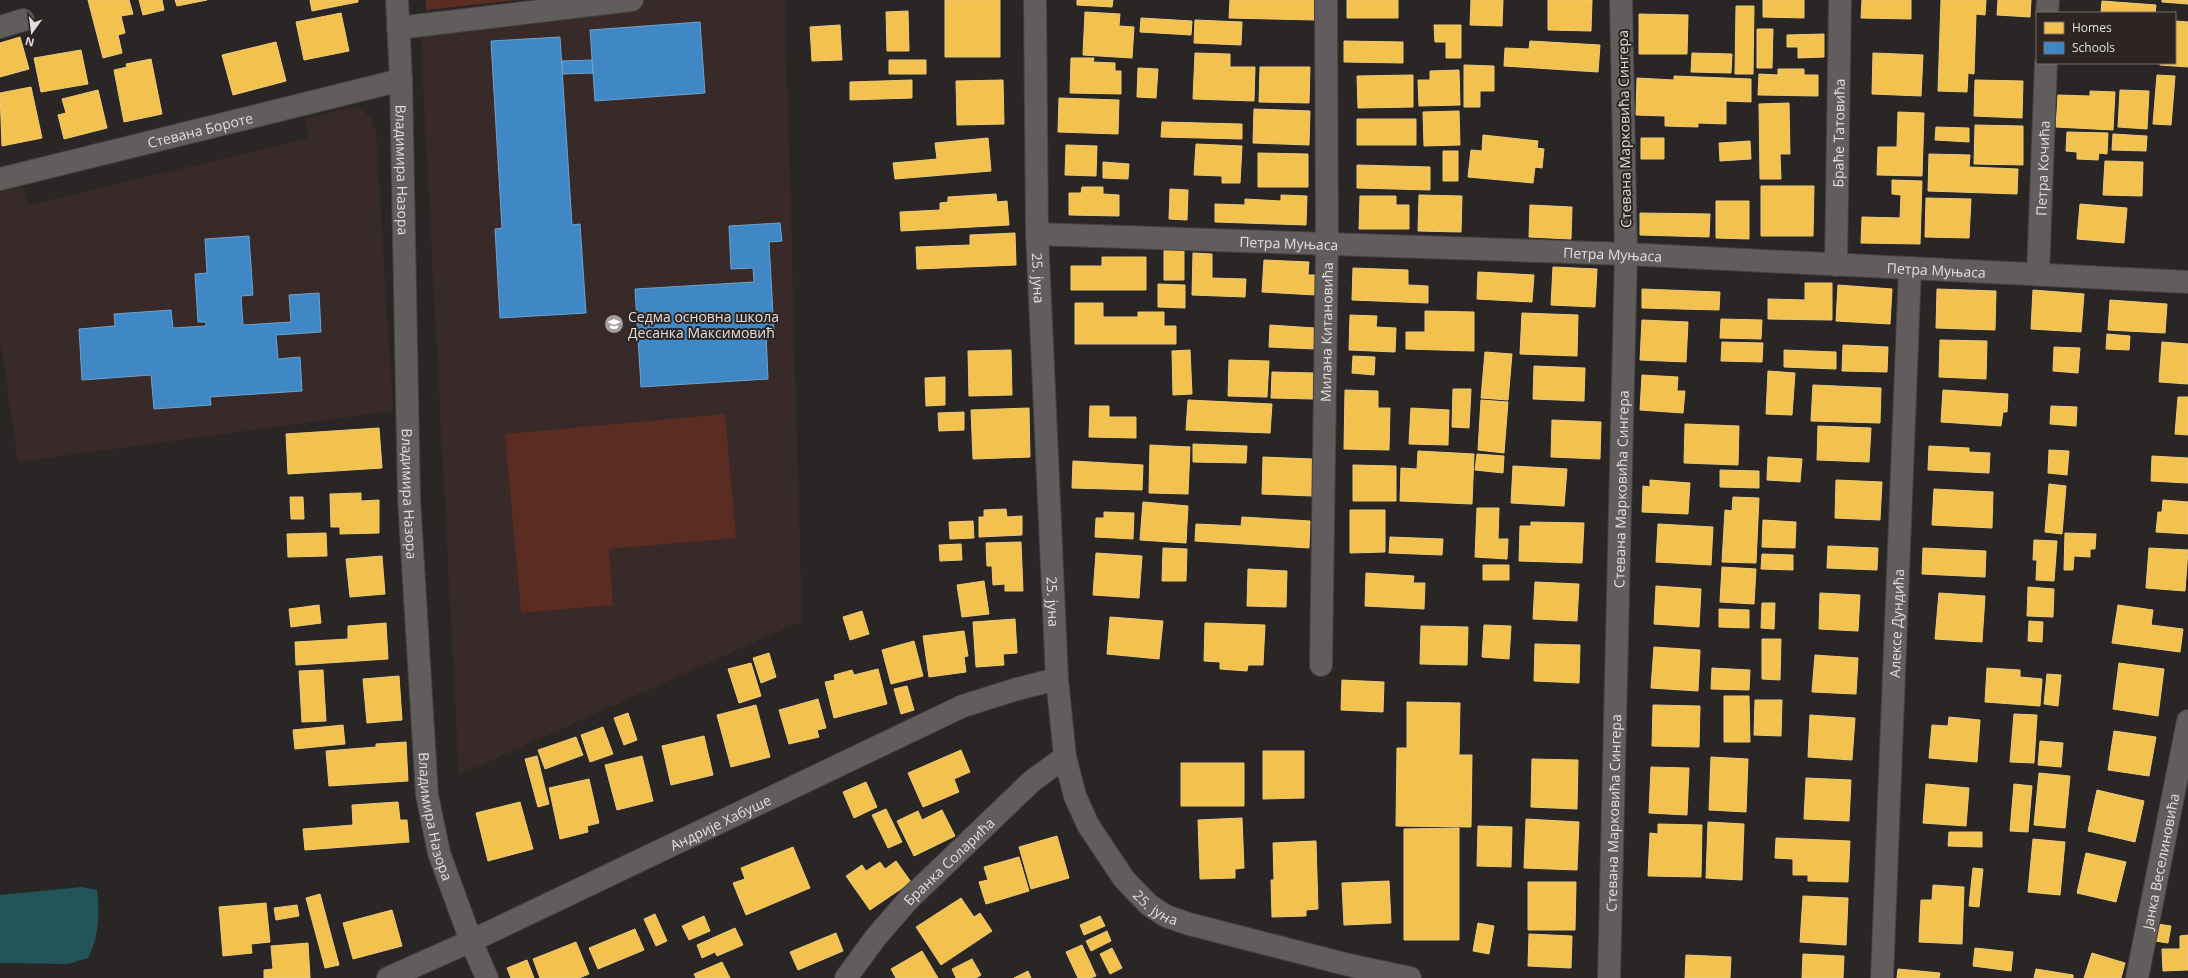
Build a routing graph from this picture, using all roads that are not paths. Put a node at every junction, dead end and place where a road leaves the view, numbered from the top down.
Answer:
1 (397, 0) edge
2 (632, 0) edge
3 (1035, 0) edge
4 (1326, 0) edge
5 (1622, 0) edge
6 (1840, 0) edge
7 (2048, 0) edge
8 (2047, 12) edge
9 (23, 20) dead end
10 (0, 27) edge
11 (398, 28) junction
12 (2046, 64) edge
13 (401, 80) junction
14 (0, 179) edge
15 (1037, 234) junction
16 (1327, 244) junction
17 (1626, 254) junction
18 (1836, 265) junction
19 (1910, 268) junction
20 (2038, 274) junction
21 (2188, 282) edge
22 (1321, 665) dead end
23 (1056, 679) junction
24 (2188, 721) edge
25 (1065, 757) junction
26 (471, 941) junction
27 (1347, 972) edge
28 (388, 978) edge
29 (487, 978) edge
30 (846, 978) edge
31 (1410, 978) edge
32 (1609, 978) edge
33 (1882, 978) edge
34 (2138, 978) edge

1 - 11 street, Владимира Назора
2 - 11 street
3 - 15 street, 25. јуна
4 - 16 street, Милана Китановића
5 - 17 street, Стевана Марковића Сингера
6 - 18 street, Браће Татовића
7 - 8 street
9 - 10 street
11 - 13 street, Владимира Назора
12 - 20 street, Петра Кочића
13 - 14 street, Стевана Бороте
13 - 26 street, Владимира Назора
15 - 16 street, Петра Муњаса
15 - 23 street, 25. јуна
16 - 17 street, Петра Муњаса
16 - 22 street, Милана Китановића
17 - 18 street, Петра Муњаса
17 - 32 street, Стевана Марковића Сингера
18 - 19 street, Петра Муњаса
19 - 20 street, Петра Муњаса
19 - 33 street, Алексе Дундића
20 - 21 street, Петра Муњаса
23 - 25 street, 25. јуна
23 - 26 street, Андрије Хабуше
24 - 34 street, Јанка Веселиновића
25 - 27 street, 25. јуна
25 - 30 street, Бранка Соларића
26 - 28 street, Андрије Хабуше
26 - 29 street, Владимира Назора
27 - 31 street, 25. јуна

